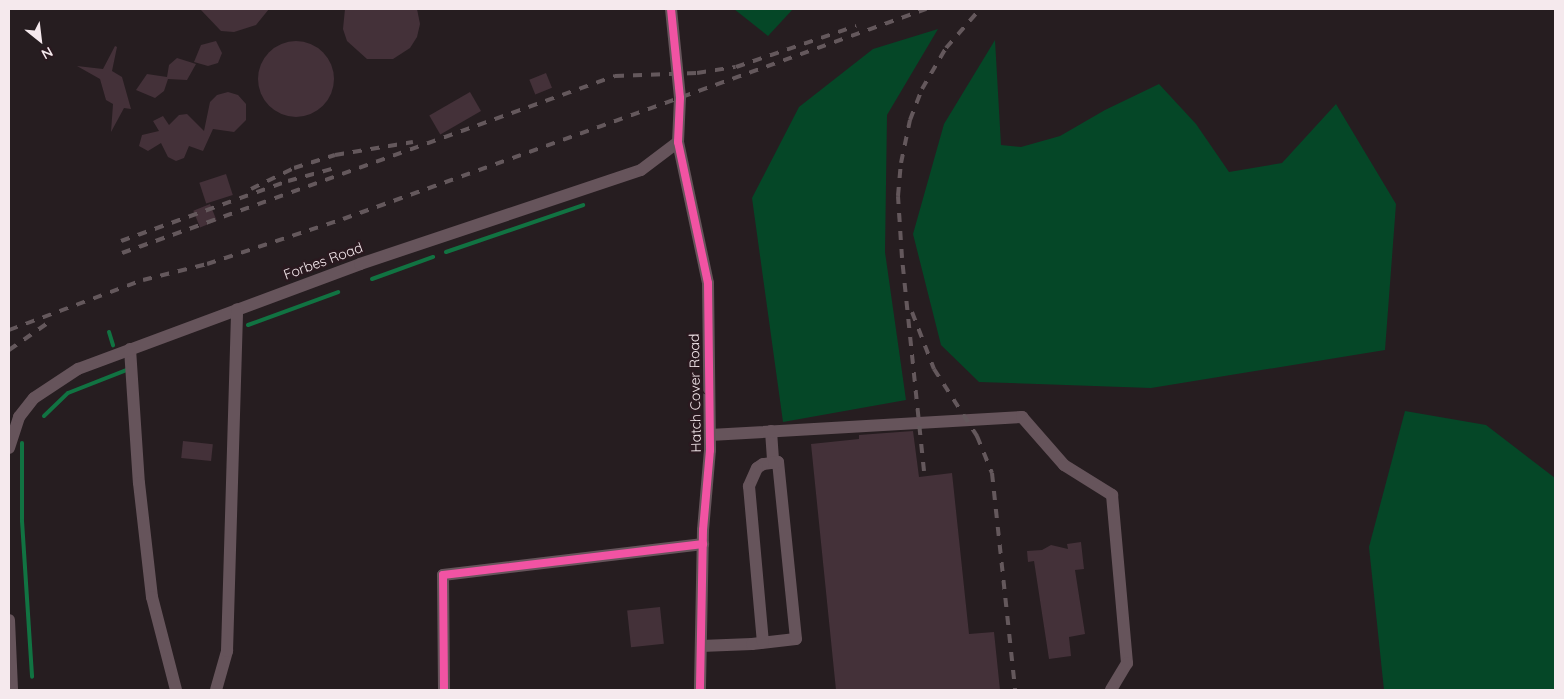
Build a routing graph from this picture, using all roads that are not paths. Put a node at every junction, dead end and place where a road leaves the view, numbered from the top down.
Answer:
1 (671, 9) edge
2 (678, 142) junction
3 (237, 309) junction
4 (130, 349) junction
5 (771, 431) junction
6 (710, 435) junction
7 (9, 448) edge
8 (773, 462) junction
9 (703, 544) junction
10 (9, 620) edge
11 (763, 642) junction
12 (701, 646) junction
13 (12, 690) edge
14 (176, 690) edge
15 (216, 690) edge
16 (444, 690) edge
17 (700, 690) edge
18 (1111, 690) edge

1 - 2 street, Hatch Cover Road
2 - 3 street, Forbes Road
2 - 6 street, Hatch Cover Road
3 - 4 street, Forbes Road
3 - 15 street
4 - 7 street, Forbes Road
4 - 14 street
5 - 6 street
5 - 8 street
5 - 18 street
6 - 9 street, Hatch Cover Road
8 - 11 street
8 - 11 street
9 - 12 street, Hatch Cover Road
9 - 16 street
10 - 13 street
11 - 12 street
12 - 17 street, Hatch Cover Road

